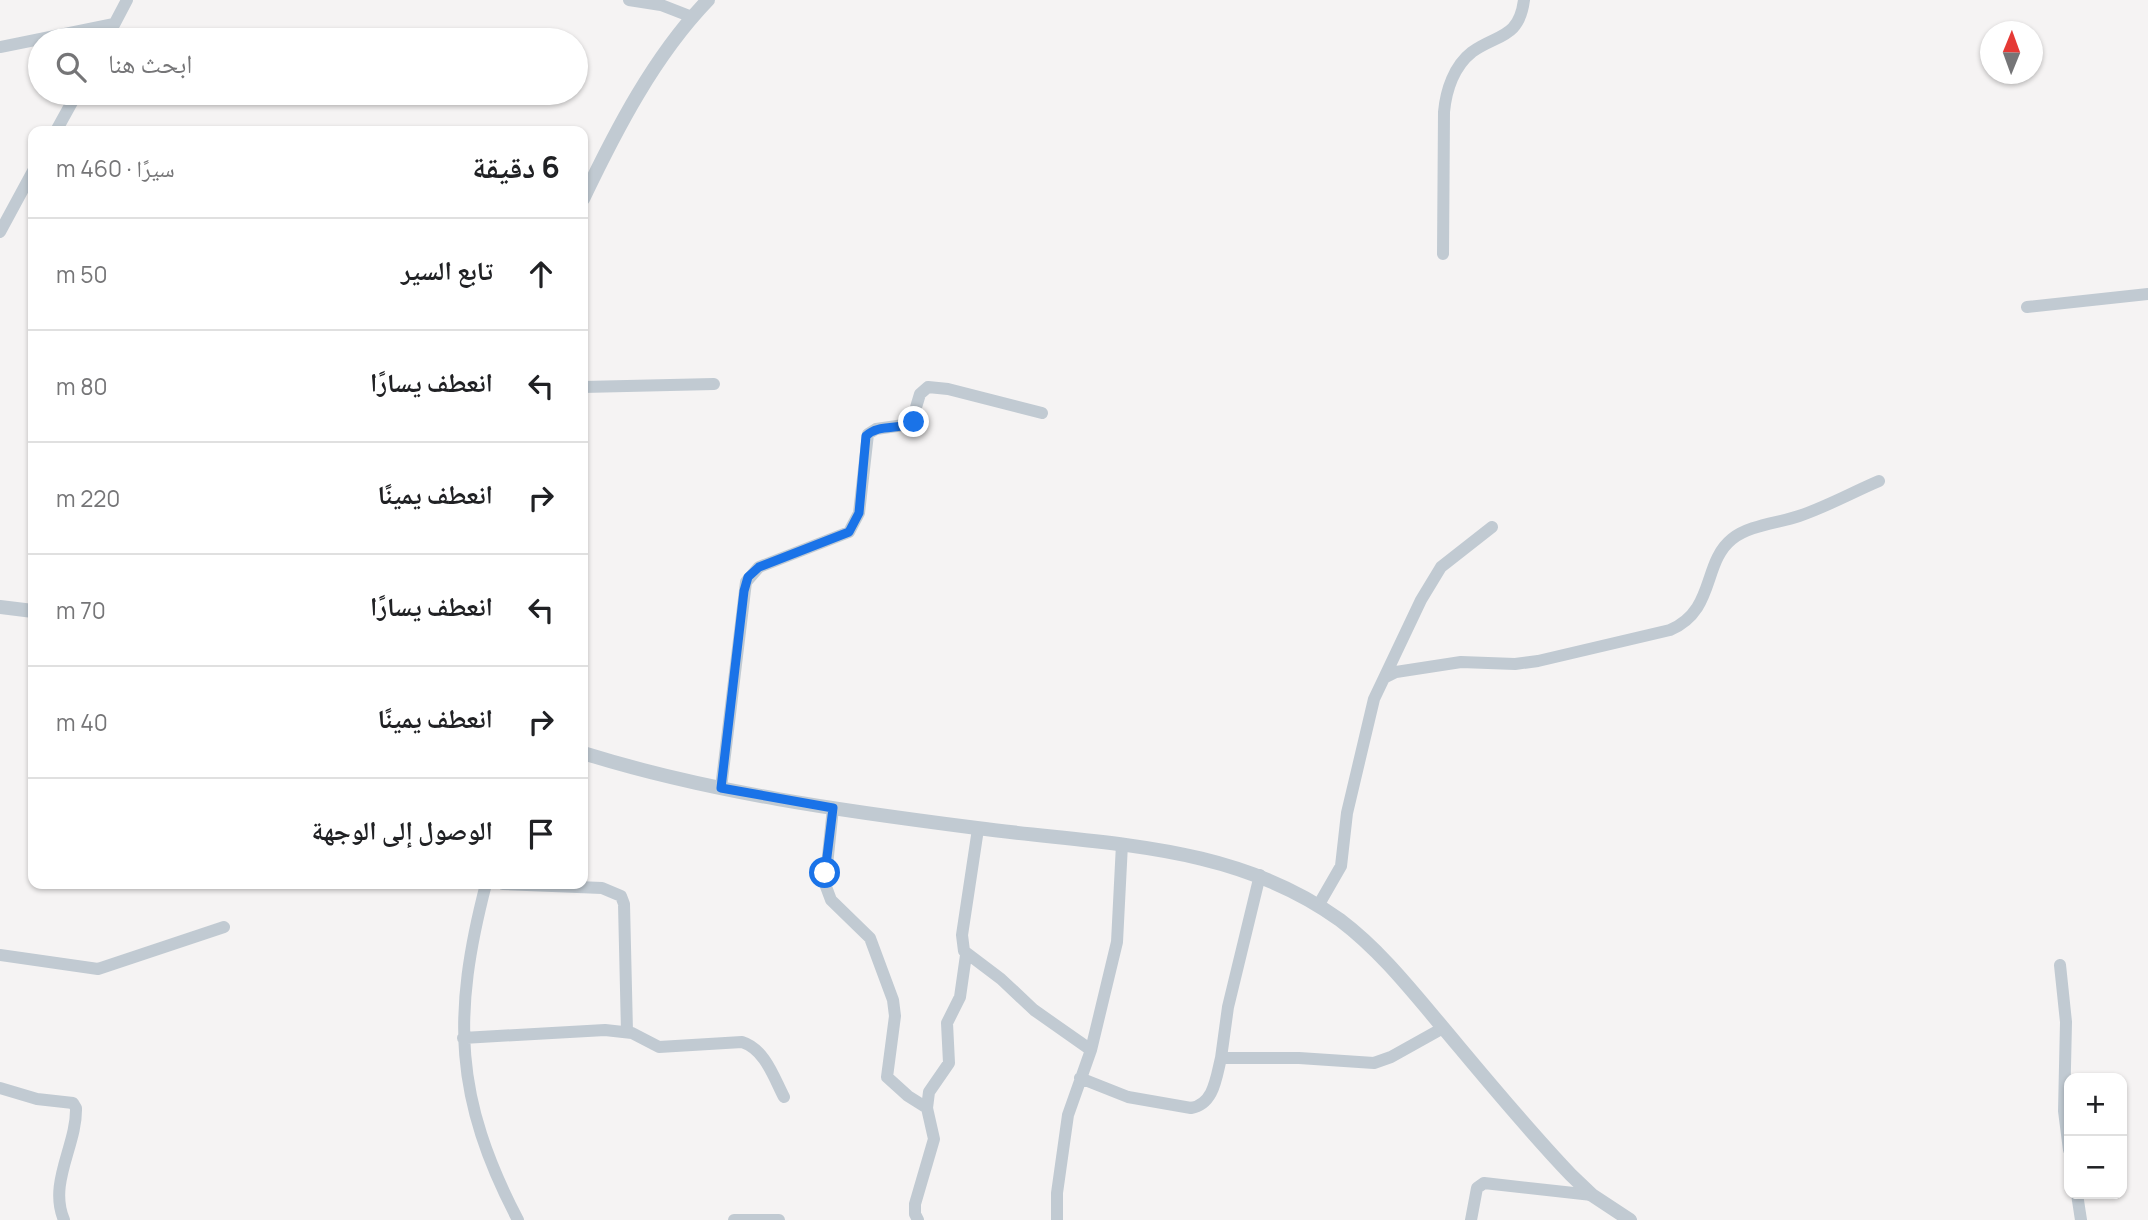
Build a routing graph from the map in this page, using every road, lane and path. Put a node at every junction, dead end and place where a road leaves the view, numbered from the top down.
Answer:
1 (127, 0) edge
2 (629, 0) edge
3 (708, 0) edge
4 (1524, 0) edge
5 (692, 17) junction
6 (114, 24) junction
7 (94, 28) edge
8 (112, 28) edge
9 (28, 41) edge
10 (0, 47) edge
11 (70, 105) edge
12 (59, 126) edge
13 (28, 180) edge
14 (588, 188) edge
15 (0, 232) edge
16 (1443, 254) dead end
17 (2148, 294) edge
18 (2026, 307) dead end
19 (714, 384) dead end
20 (588, 387) edge
21 (1042, 413) dead end
22 (1879, 481) dead end
23 (1492, 527) dead end
24 (0, 607) edge
25 (28, 610) edge
26 (1384, 678) junction
27 (588, 754) edge
28 (721, 788) junction
29 (833, 808) junction
30 (978, 829) junction
31 (1122, 844) junction
32 (1260, 875) junction
33 (588, 887) edge
34 (485, 889) edge
35 (1318, 906) junction
36 (224, 927) dead end
37 (0, 955) edge
38 (966, 955) junction
39 (2060, 965) dead end
40 (1443, 1028) junction
41 (627, 1032) junction
42 (463, 1038) junction
43 (1091, 1050) junction
44 (1221, 1058) junction
45 (1080, 1078) junction
46 (0, 1088) edge
47 (784, 1097) dead end
48 (927, 1108) junction
49 (2067, 1136) edge
50 (1592, 1195) junction
51 (2078, 1199) edge
52 (916, 1219) edge
53 (64, 1220) edge
54 (518, 1220) edge
55 (734, 1220) edge
56 (779, 1220) edge
57 (1057, 1220) edge
58 (1471, 1220) edge
59 (1630, 1220) edge
60 (2081, 1220) edge

1 - 6 street
2 - 5 street
3 - 5 street
4 - 16 street
5 - 14 street
6 - 7 street
6 - 8 street
9 - 10 street
11 - 12 street
13 - 15 street
17 - 18 street
19 - 20 street
21 - 28 street
22 - 26 street
23 - 26 street
24 - 25 street
26 - 35 street
27 - 28 street
28 - 29 street
29 - 30 street
29 - 48 street
30 - 31 street
30 - 38 street
31 - 32 street
31 - 43 street
32 - 35 street
32 - 44 street
33 - 41 street
34 - 42 street
35 - 40 street
36 - 37 street
38 - 43 street
38 - 48 street
39 - 49 street
40 - 44 street
40 - 50 street
41 - 42 street
41 - 47 street
42 - 54 street
43 - 45 street
44 - 45 street
45 - 57 street
46 - 53 street
48 - 52 street
50 - 58 street
50 - 59 street
51 - 60 street
55 - 56 street

